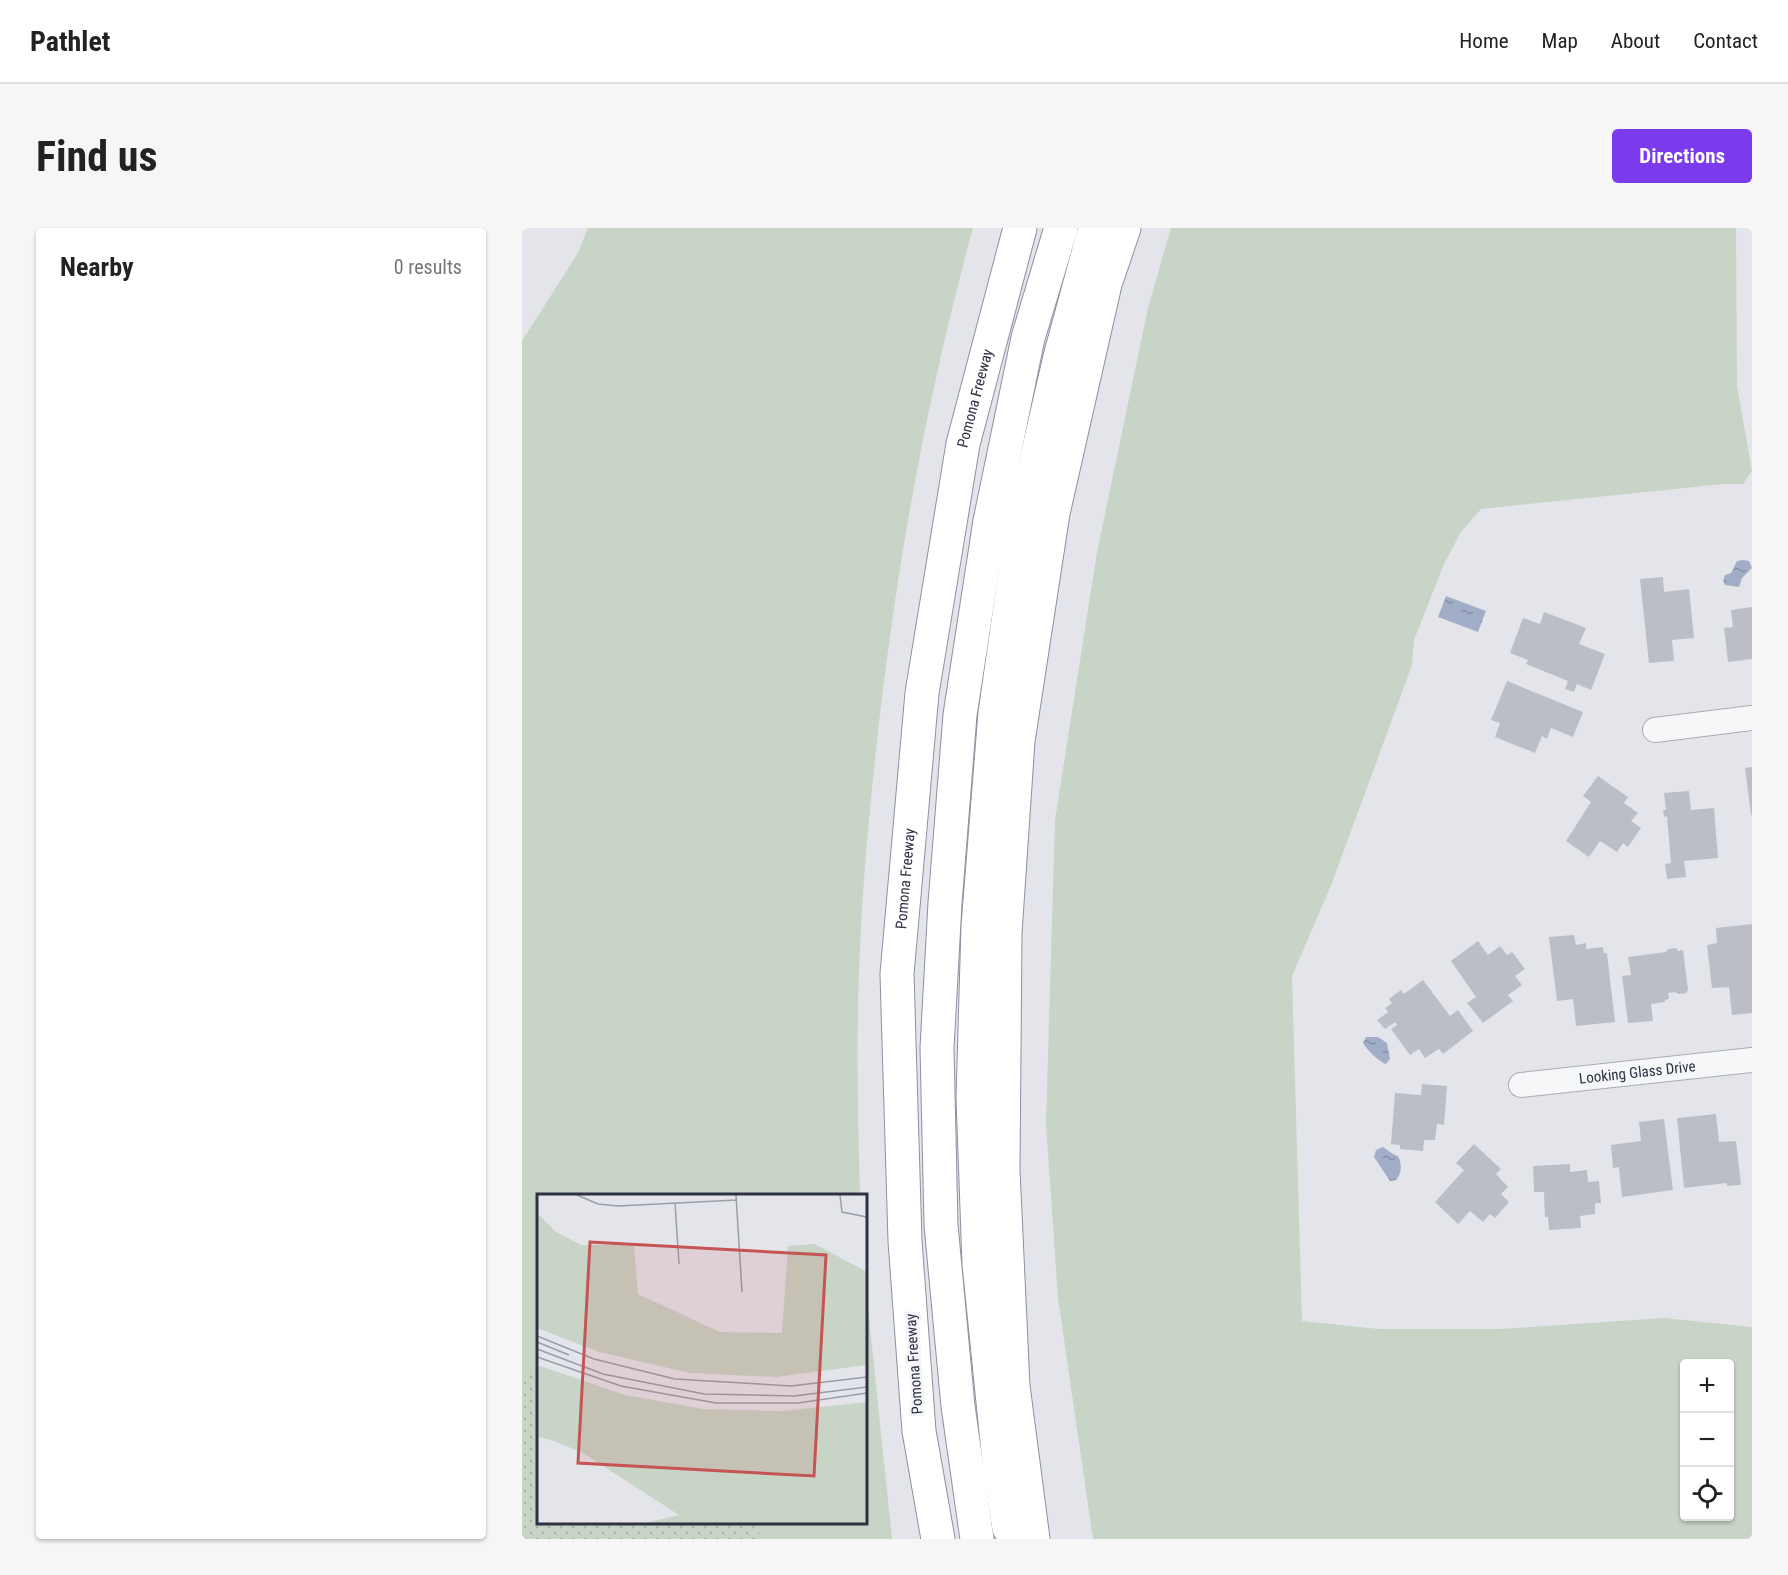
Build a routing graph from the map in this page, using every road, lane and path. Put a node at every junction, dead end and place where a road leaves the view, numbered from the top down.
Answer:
1 (1020, 228) edge
2 (1061, 228) edge
3 (1095, 228) edge
4 (1124, 228) edge
5 (1752, 718) edge
6 (1655, 730) dead end
7 (1752, 1059) edge
8 (1521, 1085) dead end
9 (938, 1539) edge
10 (976, 1539) edge
11 (1011, 1539) edge
12 (1033, 1539) edge

1 - 9 highway, Pomona Freeway
2 - 10 highway
3 - 11 highway
4 - 12 highway
5 - 6 street
7 - 8 street, Looking Glass Drive

